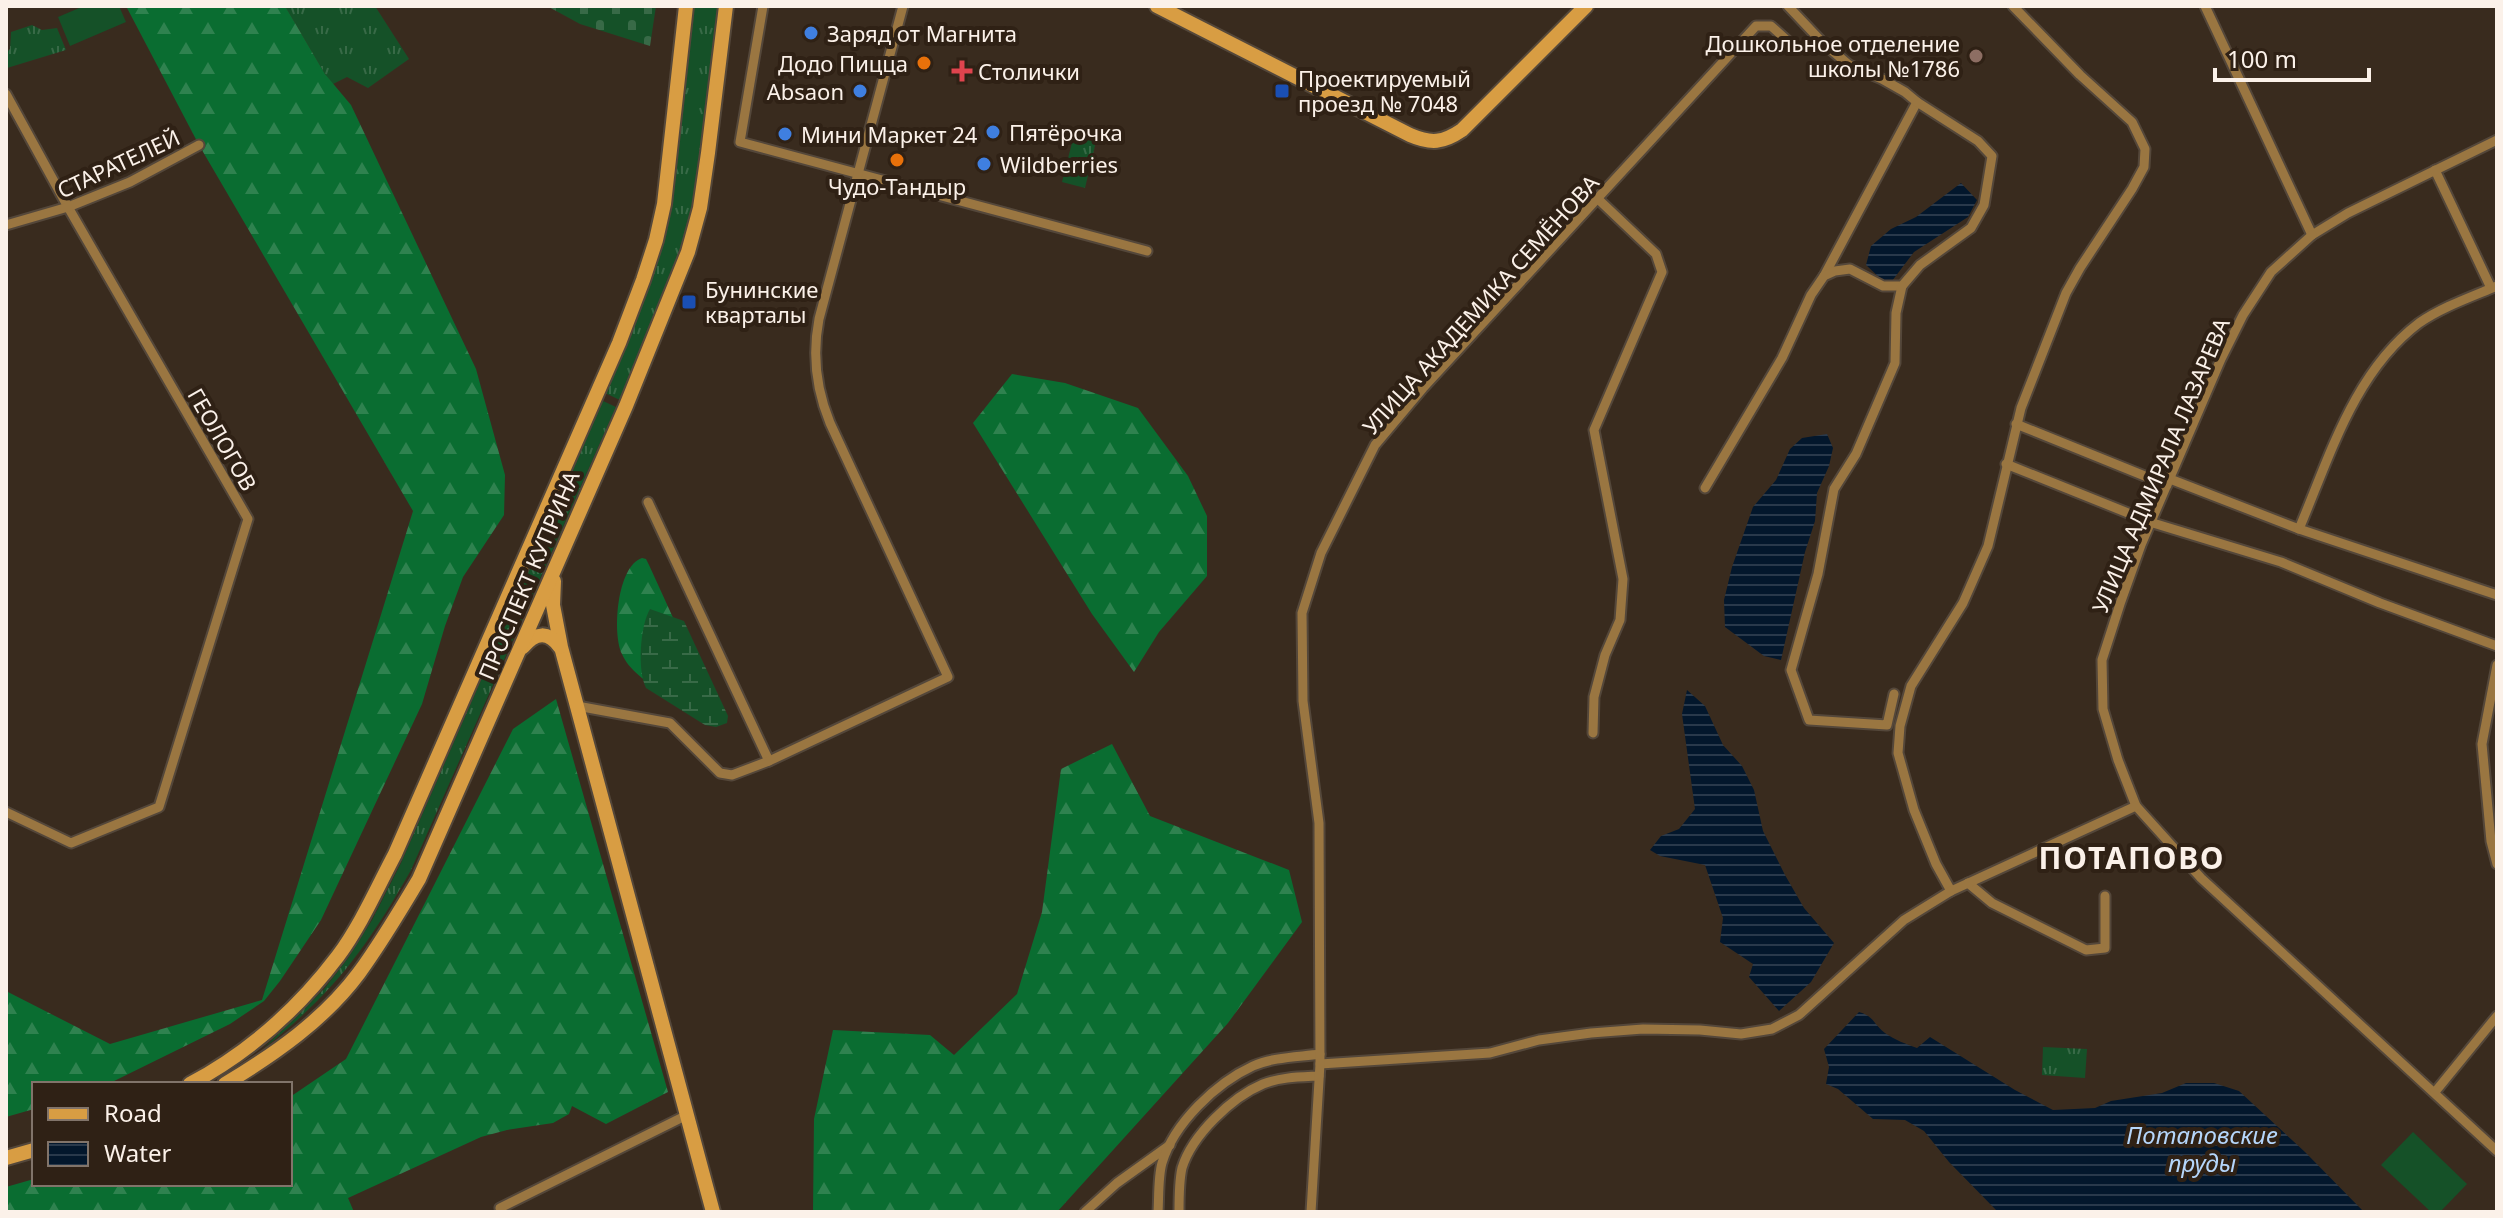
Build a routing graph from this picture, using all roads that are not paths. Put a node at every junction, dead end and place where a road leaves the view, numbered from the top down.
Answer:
1 (686, 6) edge
2 (726, 6) edge
3 (763, 6) edge
4 (903, 6) edge
5 (1157, 6) edge
6 (1586, 6) edge
7 (1788, 6) edge
8 (2013, 6) edge
9 (2205, 6) edge
10 (1790, 43) dead end
11 (6, 94) edge
12 (1917, 102) junction
13 (2497, 140) edge
14 (199, 145) dead end
15 (2435, 170) junction
16 (858, 174) junction
17 (1598, 199) junction
18 (68, 207) junction
19 (6, 225) edge
20 (2312, 235) junction
21 (1147, 251) dead end
22 (1824, 276) junction
23 (1902, 286) junction
24 (2494, 287) edge
25 (2016, 424) junction
26 (2006, 464) junction
27 (2169, 482) junction
28 (1705, 488) dead end
29 (648, 502) dead end
30 (2153, 523) junction
31 (2299, 529) junction
32 (558, 559) junction
33 (2497, 595) edge
34 (2497, 646) edge
35 (561, 647) junction
36 (521, 649) junction
37 (2497, 665) edge
38 (1894, 694) dead end
39 (577, 706) junction
40 (1593, 733) dead end
41 (769, 761) junction
42 (2136, 806) junction
43 (6, 812) edge
44 (2497, 864) edge
45 (1968, 883) junction
46 (1951, 891) junction
47 (2105, 896) dead end
48 (2497, 1016) edge
49 (1320, 1059) junction
50 (1319, 1076) junction
51 (194, 1082) edge
52 (228, 1082) edge
53 (2435, 1092) junction
54 (687, 1115) junction
55 (1171, 1144) junction
56 (32, 1151) edge
57 (2497, 1151) edge
58 (6, 1158) edge
59 (501, 1212) edge
60 (713, 1212) edge
61 (1085, 1212) edge
62 (1158, 1212) edge
63 (1179, 1212) edge
64 (1311, 1212) edge

1 - 51 main road, ПРОСПЕКТ КУПРИНА
2 - 32 main road, ПРОСПЕКТ КУПРИНА
3 - 16 street
4 - 16 street
5 - 6 main road
7 - 12 street
8 - 25 street
9 - 20 street
10 - 17 street, УЛИЦА АКАДЕМИКА СЕМЁНОВА
11 - 18 street, ГЕОЛОГОВ
12 - 22 street
12 - 23 street
13 - 15 street, УЛИЦА АДМИРАЛА ЛАЗАРЕВА
14 - 18 street, СТАРАТЕЛЕЙ
15 - 20 street, УЛИЦА АДМИРАЛА ЛАЗАРЕВА
15 - 24 street
16 - 21 street
16 - 41 street
17 - 40 street
17 - 49 street, УЛИЦА АКАДЕМИКА СЕМЁНОВА
18 - 19 street, СТАРАТЕЛЕЙ
18 - 43 street, ГЕОЛОГОВ
20 - 27 street, УЛИЦА АДМИРАЛА ЛАЗАРЕВА
22 - 23 street
22 - 28 street
23 - 38 street
24 - 31 street
25 - 26 street
25 - 27 street
26 - 30 street
26 - 46 street
27 - 30 street, УЛИЦА АДМИРАЛА ЛАЗАРЕВА
27 - 31 street
29 - 41 street
30 - 34 street
30 - 42 street, УЛИЦА АДМИРАЛА ЛАЗАРЕВА
31 - 33 street
32 - 35 main road
32 - 36 main road, ПРОСПЕКТ КУПРИНА
35 - 36 main road
35 - 39 main road
36 - 52 main road, ПРОСПЕКТ КУПРИНА
37 - 44 street
39 - 41 street
39 - 54 main road
42 - 45 street
42 - 53 street, УЛИЦА АДМИРАЛА ЛАЗАРЕВА
45 - 46 street
45 - 47 street
46 - 49 street
48 - 53 street
49 - 50 street, УЛИЦА АКАДЕМИКА СЕМЁНОВА
49 - 55 street
50 - 63 street
50 - 64 street, УЛИЦА АКАДЕМИКА СЕМЁНОВА
53 - 57 street, УЛИЦА АДМИРАЛА ЛАЗАРЕВА
54 - 59 street
54 - 60 main road
55 - 61 street
55 - 62 street
56 - 58 main road

